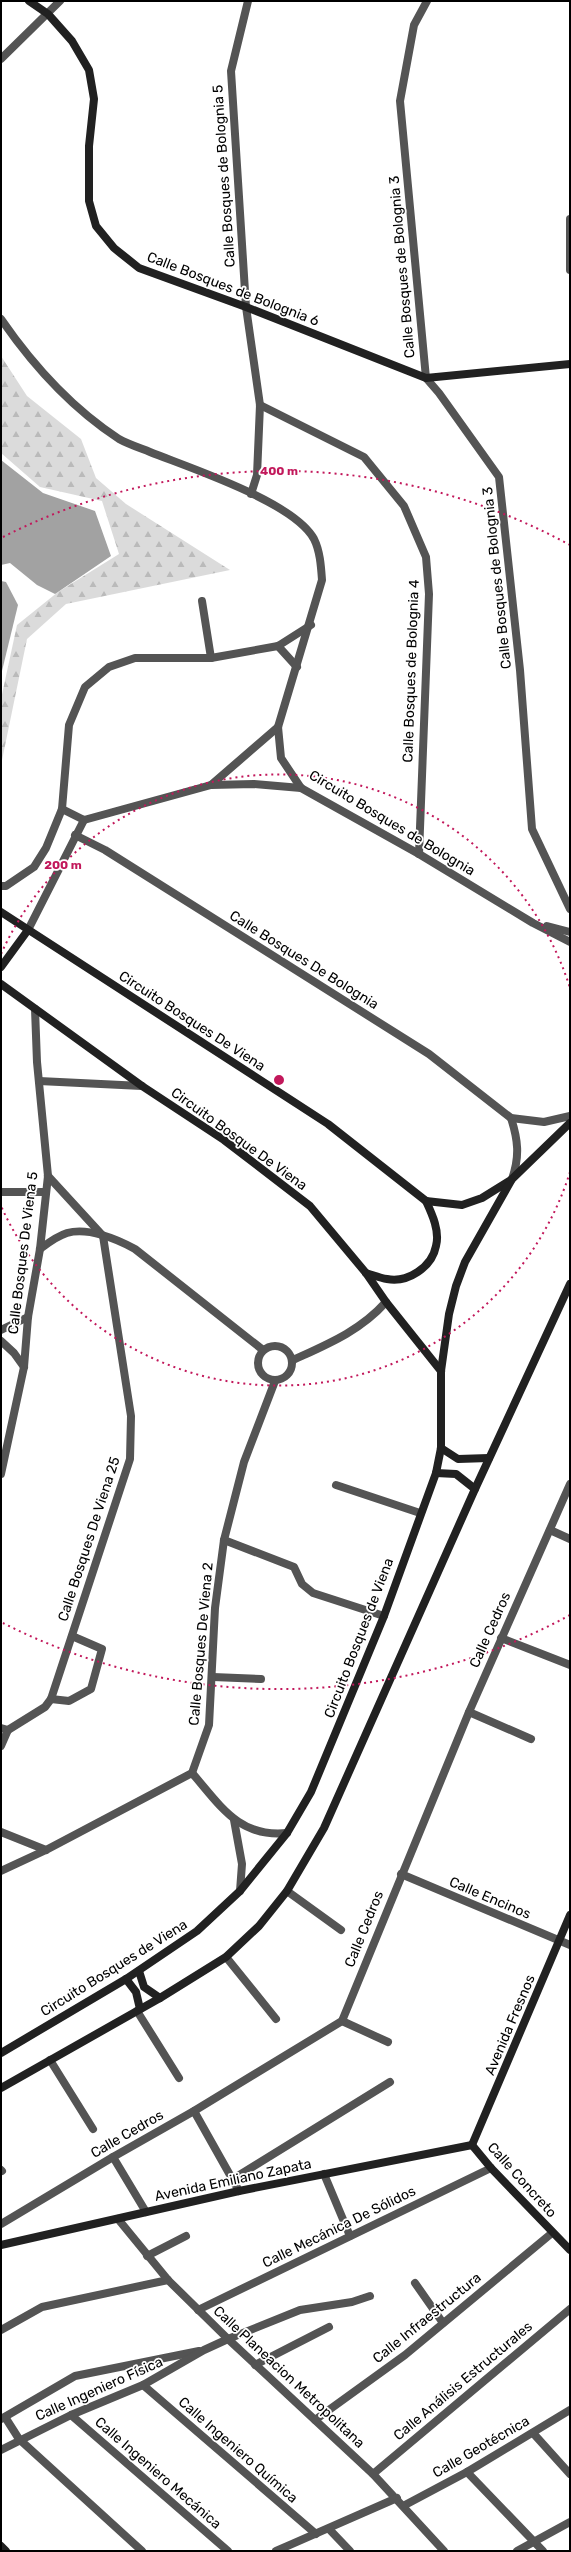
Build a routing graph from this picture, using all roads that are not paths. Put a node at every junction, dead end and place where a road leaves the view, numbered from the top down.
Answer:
1 (29, 1) edge
2 (60, 1) edge
3 (248, 1) edge
4 (427, 1) edge
5 (48, 14) junction
6 (1, 59) edge
7 (570, 219) edge
8 (570, 270) edge
9 (246, 307) junction
10 (1, 319) edge
11 (570, 364) edge
12 (426, 378) junction
13 (260, 405) junction
14 (251, 494) junction
15 (202, 601) dead end
16 (311, 624) junction
17 (278, 646) junction
18 (211, 658) junction
19 (297, 667) junction
20 (278, 727) junction
21 (212, 785) junction
22 (301, 788) junction
23 (62, 809) junction
24 (84, 820) junction
25 (75, 835) junction
26 (419, 854) junction
27 (1, 886) edge
28 (570, 909) edge
29 (1, 912) edge
30 (534, 923) junction
31 (28, 930) junction
32 (570, 932) edge
33 (570, 942) edge
34 (1, 967) edge
35 (1, 984) edge
36 (35, 1009) junction
37 (39, 1081) junction
38 (142, 1086) junction
39 (570, 1116) edge
40 (511, 1118) junction
41 (570, 1123) edge
42 (48, 1176) junction
43 (512, 1179) junction
44 (1, 1192) edge
45 (46, 1192) junction
46 (426, 1201) junction
47 (102, 1236) junction
48 (40, 1248) junction
49 (366, 1273) junction
50 (570, 1284) edge
51 (386, 1302) junction
52 (28, 1317) junction
53 (1, 1330) edge
54 (1, 1341) edge
55 (263, 1350) junction
56 (293, 1360) junction
57 (24, 1367) junction
58 (441, 1370) junction
59 (275, 1381) junction
60 (441, 1448) junction
61 (489, 1458) junction
62 (436, 1473) junction
63 (1, 1474) edge
64 (570, 1484) edge
65 (336, 1485) dead end
66 (475, 1489) junction
67 (420, 1512) junction
68 (550, 1530) junction
69 (570, 1539) edge
70 (224, 1540) junction
71 (384, 1616) junction
72 (72, 1636) junction
73 (501, 1638) junction
74 (570, 1665) edge
75 (213, 1677) junction
76 (260, 1679) dead end
77 (51, 1699) junction
78 (469, 1712) junction
79 (4, 1729) edge
80 (531, 1739) dead end
81 (1, 1746) edge
82 (192, 1773) junction
83 (234, 1820) junction
84 (1, 1832) edge
85 (287, 1833) junction
86 (46, 1850) junction
87 (1, 1870) edge
88 (401, 1874) junction
89 (288, 1891) junction
90 (240, 1892) junction
91 (570, 1915) edge
92 (341, 1930) dead end
93 (560, 1941) junction
94 (570, 1946) edge
95 (226, 1957) junction
96 (139, 1971) junction
97 (126, 1979) junction
98 (160, 1998) junction
99 (139, 2010) junction
100 (276, 2019) dead end
101 (342, 2021) junction
102 (388, 2042) dead end
103 (1, 2053) edge
104 (50, 2060) junction
105 (179, 2078) dead end
106 (390, 2082) dead end
107 (1, 2088) edge
108 (194, 2111) junction
109 (93, 2129) dead end
110 (472, 2145) junction
111 (113, 2157) junction
112 (492, 2168) junction
113 (324, 2174) junction
114 (232, 2180) junction
115 (239, 2191) junction
116 (146, 2212) junction
117 (118, 2219) junction
118 (1, 2224) edge
119 (552, 2232) junction
120 (186, 2236) dead end
121 (350, 2236) junction
122 (1, 2245) edge
123 (570, 2250) edge
124 (147, 2256) junction
125 (168, 2280) junction
126 (414, 2283) dead end
127 (370, 2296) dead end
128 (570, 2309) edge
129 (198, 2310) junction
130 (443, 2323) junction
131 (328, 2328) dead end
132 (1, 2330) edge
133 (228, 2339) junction
134 (204, 2350) junction
135 (256, 2365) junction
136 (143, 2385) junction
137 (570, 2410) edge
138 (71, 2415) junction
139 (3, 2418) edge
140 (315, 2420) junction
141 (533, 2432) junction
142 (19, 2439) junction
143 (1, 2450) edge
144 (467, 2472) junction
145 (374, 2474) junction
146 (570, 2474) edge
147 (397, 2498) junction
148 (404, 2505) junction
149 (570, 2522) edge
150 (329, 2528) junction
151 (316, 2534) junction
152 (535, 2542) junction
153 (1, 2546) edge
154 (6, 2551) edge
155 (142, 2551) edge
156 (228, 2551) edge
157 (276, 2551) edge
158 (350, 2551) edge
159 (444, 2551) edge
160 (517, 2551) edge
161 (543, 2551) edge

1 - 5 main road, Calle Bosques de Bolognia 6
2 - 5 street
3 - 9 street, Calle Bosques de Bolognia 5
4 - 12 street, Calle Bosques de Bolognia 3
5 - 6 street
5 - 9 main road, Calle Bosques de Bolognia 6
7 - 8 street
9 - 12 main road, Calle Bosques de Bolognia 6
9 - 13 street, Calle Bosques de Bolognia 5
10 - 14 street, Circuito Bosques de Bolognia
11 - 12 main road, Calle Bosques de Bolognia 6
12 - 28 street, Calle Bosques de Bolognia 3
13 - 14 street, Calle Bosques de Bolognia 5
13 - 26 street, Calle Bosques de Bolognia 4
14 - 16 street, Circuito Bosques de Bolognia
15 - 18 street
16 - 17 street
16 - 19 street, Circuito Bosques de Bolognia
17 - 18 street
17 - 19 street
18 - 23 street
19 - 20 street, Circuito Bosques de Bolognia
20 - 21 street
20 - 22 street, Circuito Bosques de Bolognia
21 - 22 street
21 - 24 street
22 - 26 street, Circuito Bosques de Bolognia
23 - 24 street
23 - 27 street
24 - 25 street
25 - 31 street
25 - 40 street, Calle Bosques De Bolognia
26 - 30 street, Circuito Bosques de Bolognia
29 - 31 main road, Circuito Bosques De Viena
30 - 32 street, Circuito Bosques de Bolognia
30 - 33 street, Circuito Bosques de Bolognia
31 - 34 main road
31 - 46 main road, Circuito Bosques De Viena
35 - 36 main road, Circuito Bosque De Viena
36 - 37 street, Calle Bosques De Viena 5
36 - 38 main road, Circuito Bosque De Viena
37 - 38 street
37 - 42 street, Calle Bosques De Viena 5
38 - 49 main road, Circuito Bosque De Viena
39 - 40 street
40 - 43 street
41 - 43 main road, Circuito Bosques de Viena
42 - 45 street, Calle Bosques De Viena 5
42 - 47 street
43 - 46 main road
43 - 58 main road, Circuito Bosques de Viena
44 - 45 street
45 - 48 street, Calle Bosques De Viena 5
46 - 49 main road
47 - 48 street
47 - 55 street
47 - 72 street, Calle Bosques De Viena 25
48 - 52 street, Calle Bosques De Viena 5
49 - 51 main road, Circuito Bosque De Viena
50 - 61 main road
51 - 56 street
51 - 58 main road, Circuito Bosque De Viena
52 - 53 street
52 - 57 street, Calle Bosques De Viena 5
54 - 57 street
55 - 56 street
55 - 59 street
56 - 59 street
57 - 63 street, Calle Bosques De Viena 5
58 - 60 main road, Circuito Bosques de Viena
59 - 70 street, Calle Bosques De Viena 2
60 - 61 main road
60 - 62 main road, Circuito Bosques de Viena
61 - 66 main road
62 - 66 main road
62 - 67 main road, Circuito Bosques de Viena
64 - 68 street, Calle Cedros
65 - 67 street
66 - 89 main road
67 - 71 main road, Circuito Bosques de Viena
68 - 69 street
68 - 73 street, Calle Cedros
70 - 71 street
70 - 75 street, Calle Bosques De Viena 2
71 - 85 main road, Circuito Bosques de Viena
72 - 77 street, Calle Bosques De Viena 25
72 - 77 street
73 - 74 street
73 - 78 street, Calle Cedros
75 - 76 street
75 - 82 street, Calle Bosques De Viena 2
77 - 79 street, Calle Bosques De Viena 25
78 - 80 street
78 - 88 street, Calle Cedros
79 - 81 street, Calle Bosques De Viena 25
82 - 83 street
82 - 86 street
83 - 85 street
83 - 90 street
84 - 86 street
85 - 90 main road, Circuito Bosques de Viena
86 - 87 street
88 - 93 street, Calle Encinos
88 - 101 street, Calle Cedros
89 - 92 street
89 - 95 main road
90 - 96 main road, Circuito Bosques de Viena
91 - 93 main road, Avenida Fresnos
93 - 94 street, Calle Encinos
93 - 110 main road, Avenida Fresnos
95 - 98 main road
95 - 100 street
96 - 97 main road, Circuito Bosques de Viena
96 - 98 main road
97 - 99 main road
97 - 103 main road, Circuito Bosques de Viena
98 - 99 main road
99 - 104 main road
99 - 105 street
101 - 102 street
101 - 108 street, Calle Cedros
104 - 107 main road
104 - 109 street
106 - 114 street
108 - 111 street, Calle Cedros
108 - 114 street
110 - 112 main road, Calle Concreto
110 - 113 main road, Avenida Emiliano Zapata
111 - 116 street
111 - 118 street, Calle Cedros
112 - 119 main road, Calle Concreto
112 - 121 street, Calle Mecánica De Sólidos
113 - 115 main road, Avenida Emiliano Zapata
113 - 121 street
114 - 115 street
115 - 116 main road, Avenida Emiliano Zapata
116 - 117 main road, Avenida Emiliano Zapata
117 - 122 main road, Avenida Emiliano Zapata
117 - 124 street, Calle Planeacion Metropolitana
119 - 123 main road, Calle Concreto
119 - 130 street, Calle Infraestructura
120 - 124 street
121 - 129 street, Calle Mecánica De Sólidos
124 - 125 street, Calle Planeacion Metropolitana
125 - 129 street, Calle Planeacion Metropolitana
125 - 132 street
126 - 130 street
127 - 133 street, Calle Ingeniero Física
128 - 145 street, Calle Análisis Estructurales
129 - 133 street, Calle Planeacion Metropolitana
130 - 140 street, Calle Infraestructura
131 - 135 street
133 - 134 street, Calle Ingeniero Física
133 - 135 street, Calle Planeacion Metropolitana
134 - 136 street, Calle Ingeniero Física
134 - 139 street
135 - 140 street, Calle Planeacion Metropolitana
136 - 138 street, Calle Ingeniero Física
136 - 151 street, Calle Ingeniero Química
137 - 141 street, Calle Geotécnica
138 - 142 street, Calle Ingeniero Física
138 - 156 street, Calle Ingeniero Mecánica
139 - 142 street
140 - 145 street, Calle Planeacion Metropolitana
141 - 144 street, Calle Geotécnica
141 - 146 street
142 - 143 street, Calle Ingeniero Física
142 - 155 street
144 - 148 street, Calle Geotécnica
144 - 152 street
145 - 147 street, Calle Planeacion Metropolitana
147 - 148 street, Calle Planeacion Metropolitana
147 - 150 street
148 - 159 street, Calle Planeacion Metropolitana
149 - 152 street
150 - 151 street
150 - 158 street
151 - 157 street
152 - 160 street
152 - 161 street
153 - 154 main road

